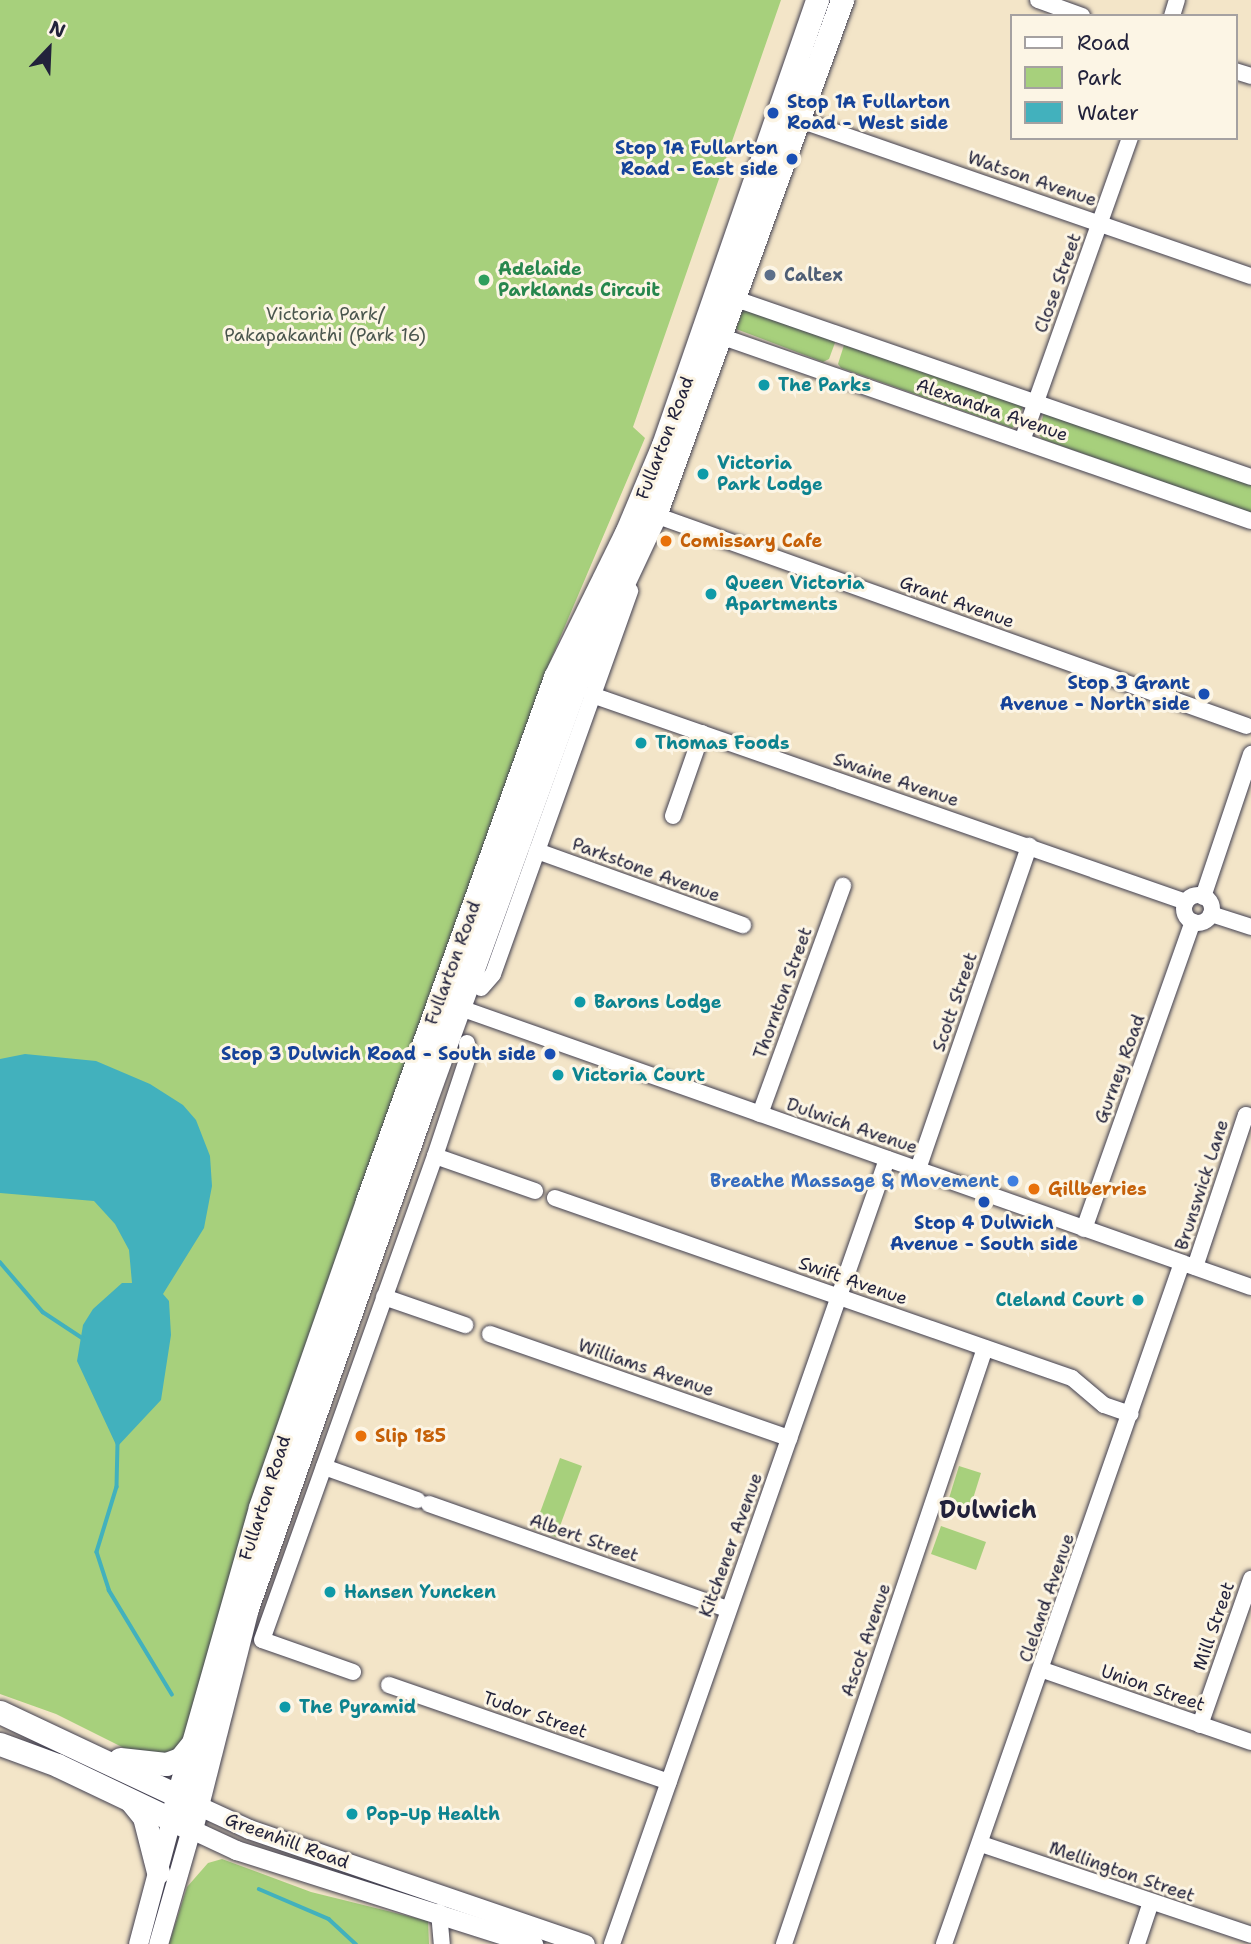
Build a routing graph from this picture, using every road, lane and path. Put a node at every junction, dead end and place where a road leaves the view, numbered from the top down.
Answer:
1 (817, 0) edge
2 (842, 0) edge
3 (1038, 0) edge
4 (1076, 14) edge
5 (777, 112) junction
6 (800, 120) junction
7 (1129, 140) edge
8 (1100, 222) junction
9 (1251, 276) edge
10 (725, 298) junction
11 (720, 336) junction
12 (1035, 401) junction
13 (1022, 440) junction
14 (1251, 477) edge
15 (645, 513) junction
16 (1251, 521) edge
17 (631, 588) dead end
18 (592, 695) junction
19 (1249, 724) edge
20 (702, 733) junction
21 (553, 744) junction
22 (1251, 744) edge
23 (1251, 754) edge
24 (673, 816) dead end
25 (1029, 846) junction
26 (537, 851) junction
27 (843, 886) dead end
28 (1203, 897) junction
29 (1186, 902) junction
30 (1211, 914) junction
31 (1193, 922) junction
32 (743, 925) dead end
33 (1251, 927) edge
34 (481, 988) dead end
35 (449, 1004) junction
36 (467, 1043) dead end
37 (760, 1114) junction
38 (1248, 1116) edge
39 (435, 1156) junction
40 (887, 1159) junction
41 (918, 1169) junction
42 (535, 1191) dead end
43 (555, 1198) dead end
44 (375, 1210) junction
45 (411, 1222) junction
46 (1084, 1229) junction
47 (1189, 1265) junction
48 (1251, 1287) edge
49 (384, 1297) junction
50 (839, 1297) junction
51 (465, 1325) dead end
52 (490, 1334) dead end
53 (985, 1348) junction
54 (1130, 1414) junction
55 (789, 1438) junction
56 (324, 1467) junction
57 (1251, 1580) edge
58 (727, 1609) junction
59 (1043, 1670) junction
60 (353, 1672) dead end
61 (389, 1685) dead end
62 (0, 1712) edge
63 (1200, 1725) junction
64 (1251, 1742) edge
65 (0, 1744) edge
66 (192, 1744) junction
67 (98, 1755) junction
68 (669, 1782) junction
69 (131, 1801) junction
70 (187, 1801) junction
71 (181, 1824) junction
72 (981, 1844) junction
73 (236, 1850) junction
74 (182, 1863) junction
75 (158, 1871) junction
76 (1152, 1902) junction
77 (439, 1912) junction
78 (1251, 1935) edge
79 (442, 1941) edge
80 (138, 1944) edge
81 (158, 1944) edge
82 (533, 1944) edge
83 (585, 1944) edge
84 (611, 1944) edge
85 (784, 1944) edge
86 (944, 1944) edge
87 (1137, 1944) edge

1 - 5 highway, Fullarton Road
2 - 6 highway, Fullarton Road
3 - 4 street
5 - 6 highway
5 - 10 highway, Fullarton Road
6 - 8 street, Watson Avenue
6 - 10 highway, Fullarton Road
7 - 8 street, Close Street
8 - 9 street, Watson Avenue
8 - 12 street, Close Street
10 - 11 highway, Fullarton Road
10 - 12 street, Alexandra Avenue
10 - 15 highway, Fullarton Road
11 - 13 street, Alexandra Avenue
11 - 15 highway, Fullarton Road
12 - 13 street, Close Street
12 - 14 street, Alexandra Avenue
13 - 16 street, Alexandra Avenue
15 - 19 street, Grant Avenue
15 - 21 highway, Fullarton Road
17 - 18 street, Fullarton Road
18 - 20 street, Swaine Avenue
18 - 21 street, Fullarton Road
19 - 22 street
20 - 24 street
20 - 25 street, Swaine Avenue
21 - 26 street, Fullarton Road
21 - 35 highway, Fullarton Road
23 - 28 street
25 - 29 street, Swaine Avenue
25 - 41 street, Scott Street
26 - 32 street, Parkstone Avenue
26 - 34 street, Fullarton Road
27 - 37 street, Thornton Street
28 - 29 street
28 - 30 street
29 - 31 street
30 - 31 street
30 - 33 street
31 - 46 street, Gurney Road
35 - 37 street, Dulwich Avenue
35 - 44 highway, Fullarton Road
36 - 39 street
37 - 40 street, Dulwich Avenue
38 - 47 street, Brunswick Lane
39 - 42 street
39 - 45 street
40 - 41 street, Dulwich Avenue
40 - 50 street, Kitchener Avenue
41 - 46 street, Dulwich Avenue
43 - 50 street, Swift Avenue
44 - 45 street
44 - 66 highway, Fullarton Road
44 - 70 highway, Fullarton Road
45 - 49 street
46 - 47 street, Dulwich Avenue
47 - 48 street, Dulwich Avenue
47 - 54 street, Cleland Avenue
49 - 51 street
49 - 56 street
50 - 53 street, Swift Avenue
50 - 55 street, Kitchener Avenue
52 - 55 street, Williams Avenue
53 - 54 street, Swift Avenue
53 - 85 street, Ascot Avenue
54 - 59 street, Cleland Avenue
55 - 58 street, Kitchener Avenue
56 - 58 street, Albert Street
56 - 60 street
57 - 63 street, Mill Street
58 - 68 street, Kitchener Avenue
59 - 63 street, Union Street
59 - 72 street, Cleland Avenue
61 - 68 street, Tudor Street
62 - 67 highway, Greenhill Road
63 - 64 street, Union Street
65 - 69 highway, Greenhill Road
66 - 67 highway
66 - 70 highway, Fullarton Road
67 - 70 highway, Greenhill Road
68 - 84 street, Kitchener Avenue
69 - 71 highway, Greenhill Road
69 - 75 highway
70 - 71 highway, Fullarton Road
70 - 83 main road, Greenhill Road
71 - 73 main road, Greenhill Road
71 - 74 main road, Fullarton Road
71 - 75 main road, Fullarton Road
72 - 76 street, Mellington Street
72 - 86 street, Cleland Avenue
73 - 74 main road
73 - 77 main road, Greenhill Road
74 - 81 main road, Fullarton Road
75 - 80 main road, Fullarton Road
76 - 78 street, Mellington Street
76 - 87 street
77 - 79 street
77 - 82 main road, Greenhill Road

